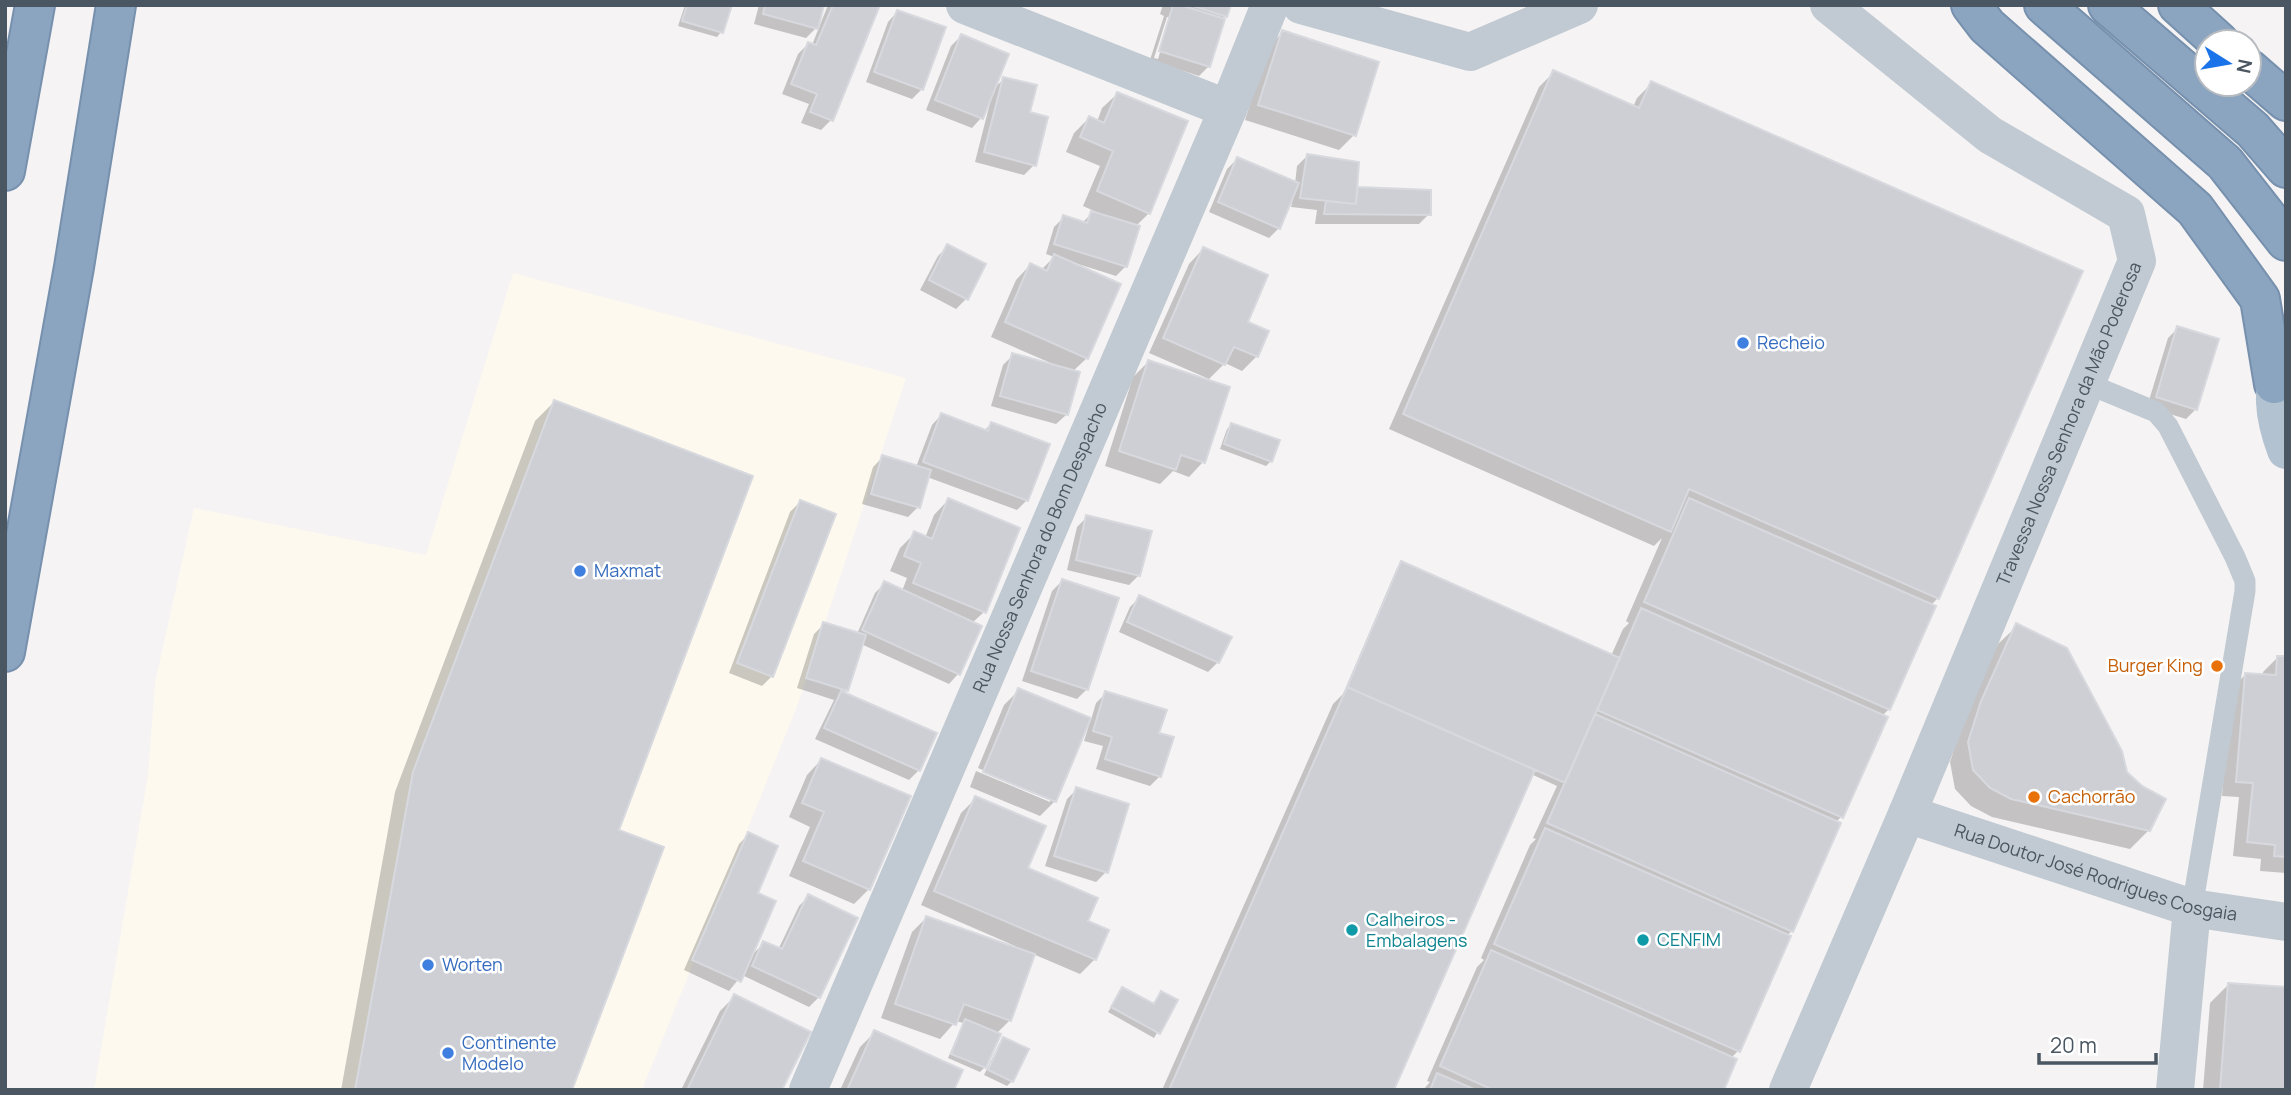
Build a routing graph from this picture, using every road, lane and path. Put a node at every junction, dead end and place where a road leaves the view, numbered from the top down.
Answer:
1 (35, 5) edge
2 (116, 5) edge
3 (965, 5) edge
4 (1270, 5) edge
5 (1301, 5) edge
6 (1579, 5) edge
7 (1829, 5) edge
8 (1971, 5) edge
9 (2044, 5) edge
10 (2108, 5) edge
11 (2178, 5) edge
12 (2203, 28) edge
13 (2263, 81) edge
14 (2286, 101) edge
15 (1228, 109) junction
16 (2286, 168) edge
17 (5, 171) edge
18 (2286, 242) edge
19 (2286, 341) edge
20 (2086, 383) junction
21 (2274, 384) junction
22 (2286, 450) edge
23 (5, 652) edge
24 (1907, 814) junction
25 (2192, 908) junction
26 (2286, 922) edge
27 (808, 1090) edge
28 (1788, 1090) edge
29 (2175, 1090) edge

1 - 17 highway
2 - 23 highway
3 - 15 street
4 - 15 street, Rua Nossa Senhora do Bom Despacho
5 - 6 street
7 - 20 street, Travessa Nossa Senhora da Mão Poderosa
8 - 21 highway
9 - 18 highway
10 - 16 highway
11 - 12 highway
13 - 14 highway
15 - 27 street, Rua Nossa Senhora do Bom Despacho
19 - 21 main road
20 - 24 street, Travessa Nossa Senhora da Mão Poderosa
20 - 25 lane
21 - 22 main road
24 - 25 street, Rua Doutor José Rodrigues Cosgaia
24 - 28 street, Travessa Nossa Senhora da Mão Poderosa
25 - 26 street, Rua Doutor José Rodrigues Cosgaia
25 - 29 street

